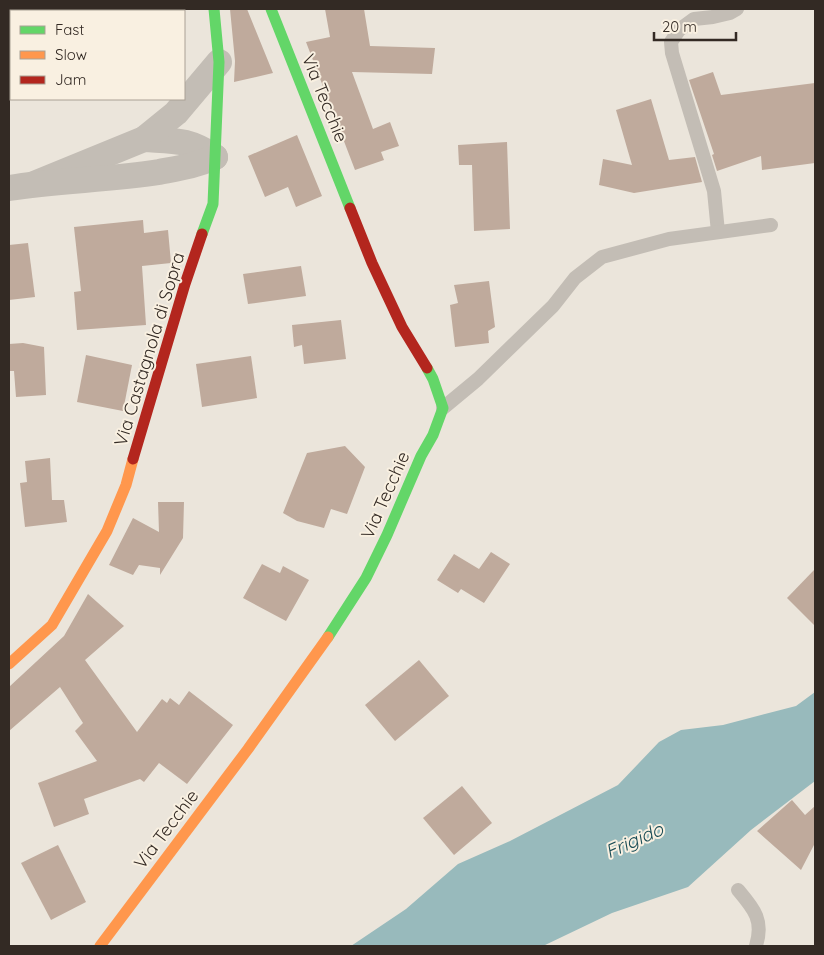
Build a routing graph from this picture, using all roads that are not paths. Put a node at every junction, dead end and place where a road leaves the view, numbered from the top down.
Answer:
1 (214, 9) edge
2 (270, 9) edge
3 (737, 9) edge
4 (219, 62) junction
5 (144, 139) junction
6 (215, 157) junction
7 (34, 184) junction
8 (9, 188) edge
9 (771, 225) dead end
10 (718, 232) junction
11 (443, 408) junction
12 (9, 664) edge
13 (738, 890) dead end
14 (100, 946) edge
15 (756, 946) edge

1 - 4 street, Via Castagnola di Sopra
2 - 11 street, Via Tecchie
3 - 10 lane
4 - 5 street
4 - 6 street, Via Castagnola di Sopra
5 - 6 street
5 - 7 street
6 - 7 street
6 - 12 street, Via Castagnola di Sopra
7 - 8 street
9 - 10 lane
10 - 11 lane
11 - 14 street, Via Tecchie
13 - 15 lane

